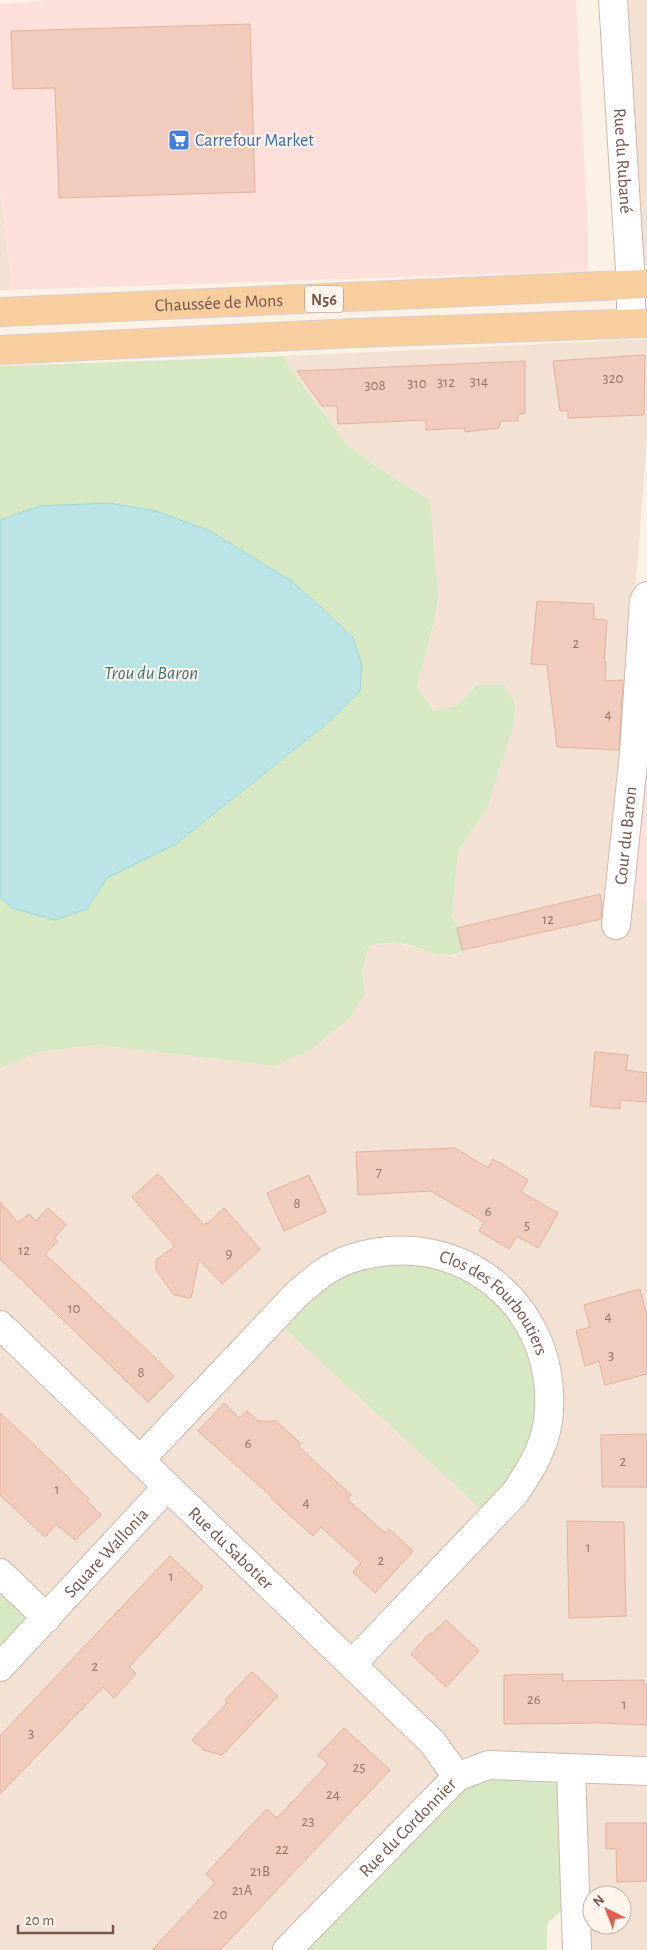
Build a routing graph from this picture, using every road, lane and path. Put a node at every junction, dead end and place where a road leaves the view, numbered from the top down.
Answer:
1 (613, 0) edge
2 (639, 284) edge
3 (0, 312) edge
4 (639, 323) edge
5 (0, 350) edge
6 (647, 596) edge
7 (616, 925) dead end
8 (0, 1324) edge
9 (140, 1460) junction
10 (167, 1486) junction
11 (0, 1574) edge
12 (47, 1618) junction
13 (352, 1664) junction
14 (0, 1667) edge
15 (572, 1770) junction
16 (647, 1772) edge
17 (457, 1777) junction
18 (287, 1950) edge
19 (577, 1950) edge

1 - 2 street, Rue du Rubané
2 - 3 main road, Chaussée de Mons / N56
2 - 4 street, Rue du Rubané
4 - 5 main road, Chaussée de Mons / N56
6 - 7 street, Cour du Baron
8 - 9 street, Rue du Sabotier
9 - 10 street, Rue du Sabotier
9 - 13 street, Clos des Fourboutiers
10 - 12 street, Square Wallonia
10 - 13 street, Rue du Sabotier
11 - 12 street
12 - 14 street, Square Wallonia
13 - 17 street, Rue du Sabotier
15 - 16 street, Rue du Cordonnier
15 - 17 street, Rue du Cordonnier
15 - 19 street
17 - 18 street, Rue du Cordonnier

